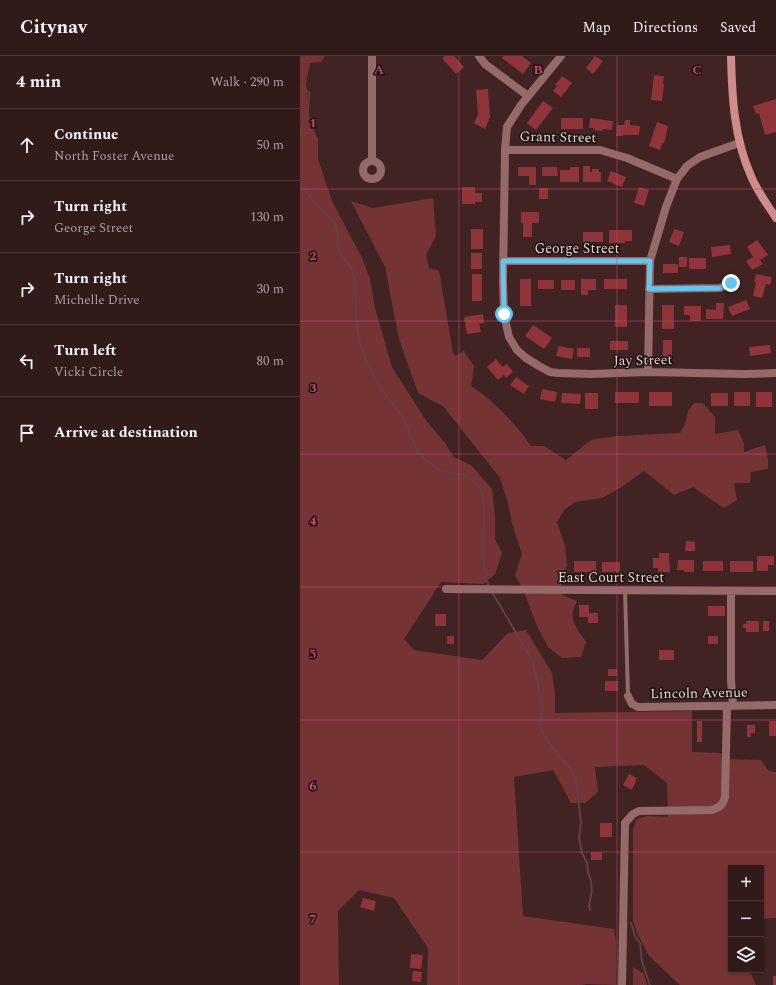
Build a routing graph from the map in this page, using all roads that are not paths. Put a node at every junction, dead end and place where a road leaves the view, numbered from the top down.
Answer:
1 (372, 56) edge
2 (479, 56) edge
3 (561, 56) edge
4 (731, 56) edge
5 (528, 96) junction
6 (739, 143) junction
7 (505, 150) junction
8 (372, 161) dead end
9 (677, 179) junction
10 (776, 218) edge
11 (503, 261) junction
12 (650, 261) junction
13 (731, 283) dead end
14 (649, 289) junction
15 (648, 372) junction
16 (776, 373) edge
17 (446, 589) dead end
18 (625, 590) junction
19 (731, 590) junction
20 (776, 591) edge
21 (628, 696) joint
22 (776, 705) edge
23 (730, 706) junction
24 (622, 985) edge

1 - 8 street
2 - 5 street
3 - 5 street
4 - 6 main road
5 - 7 street
6 - 9 street
6 - 10 main road
7 - 9 street, Grant Street
7 - 11 street
9 - 12 street
11 - 12 street, George Street
11 - 15 street, Jay Street
12 - 14 street
13 - 14 street
14 - 15 street
15 - 16 street, Jay Street
17 - 18 street, East Court Street
18 - 19 street, East Court Street
18 - 21 lane
19 - 20 street, East Court Street
19 - 23 street
21 - 23 street, Lincoln Avenue
22 - 23 street, Lincoln Avenue
23 - 24 street

